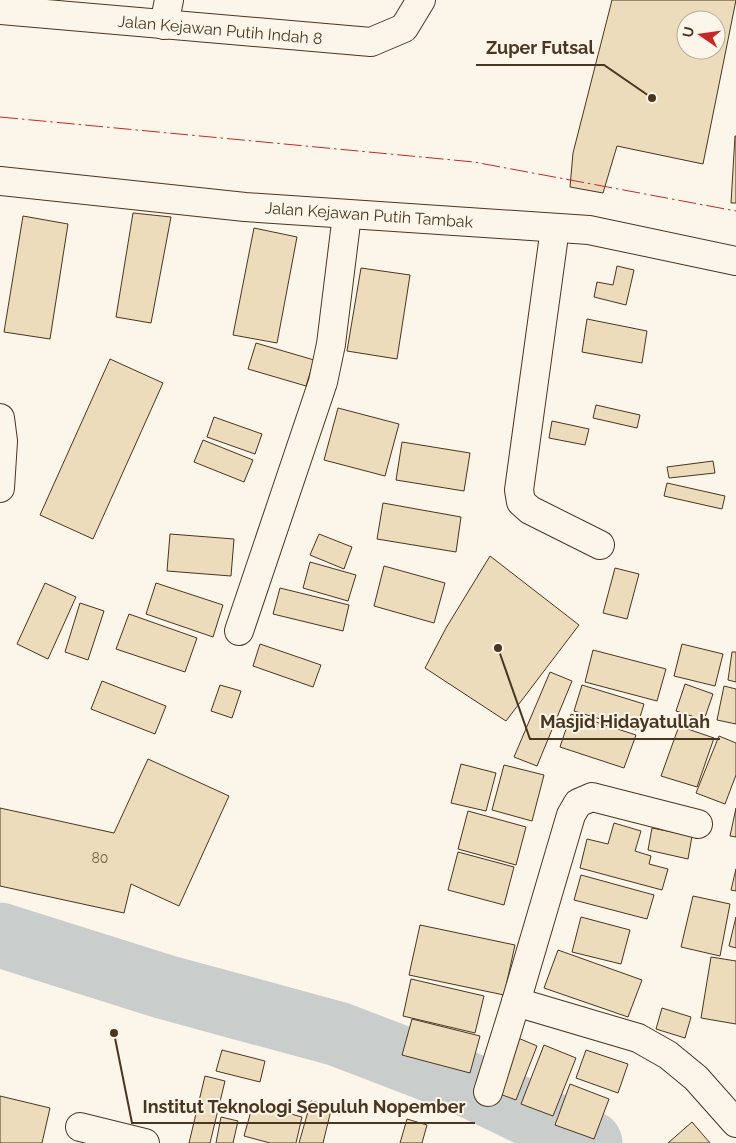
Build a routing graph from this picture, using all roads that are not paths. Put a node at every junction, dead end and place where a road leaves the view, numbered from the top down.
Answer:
1 (421, 0) edge
2 (0, 10) edge
3 (166, 13) edge
4 (0, 181) edge
5 (347, 215) junction
6 (556, 228) junction
7 (736, 261) edge
8 (0, 418) edge
9 (0, 488) edge
10 (600, 545) dead end
11 (240, 631) dead end
12 (698, 824) dead end
13 (516, 1002) junction
14 (488, 1092) dead end
15 (736, 1123) edge
16 (80, 1125) edge
17 (145, 1143) edge

1 - 3 street, Jalan Kejawan Putih Indah 8
2 - 3 street, Jalan Kejawan Putih Indah 8
4 - 5 street, Jalan Kejawan Putih Tambak
5 - 6 street, Jalan Kejawan Putih Tambak
5 - 11 street
6 - 7 street, Jalan Kejawan Putih Tambak
6 - 10 street
8 - 9 street
12 - 13 street
13 - 14 street
13 - 15 street
16 - 17 street

